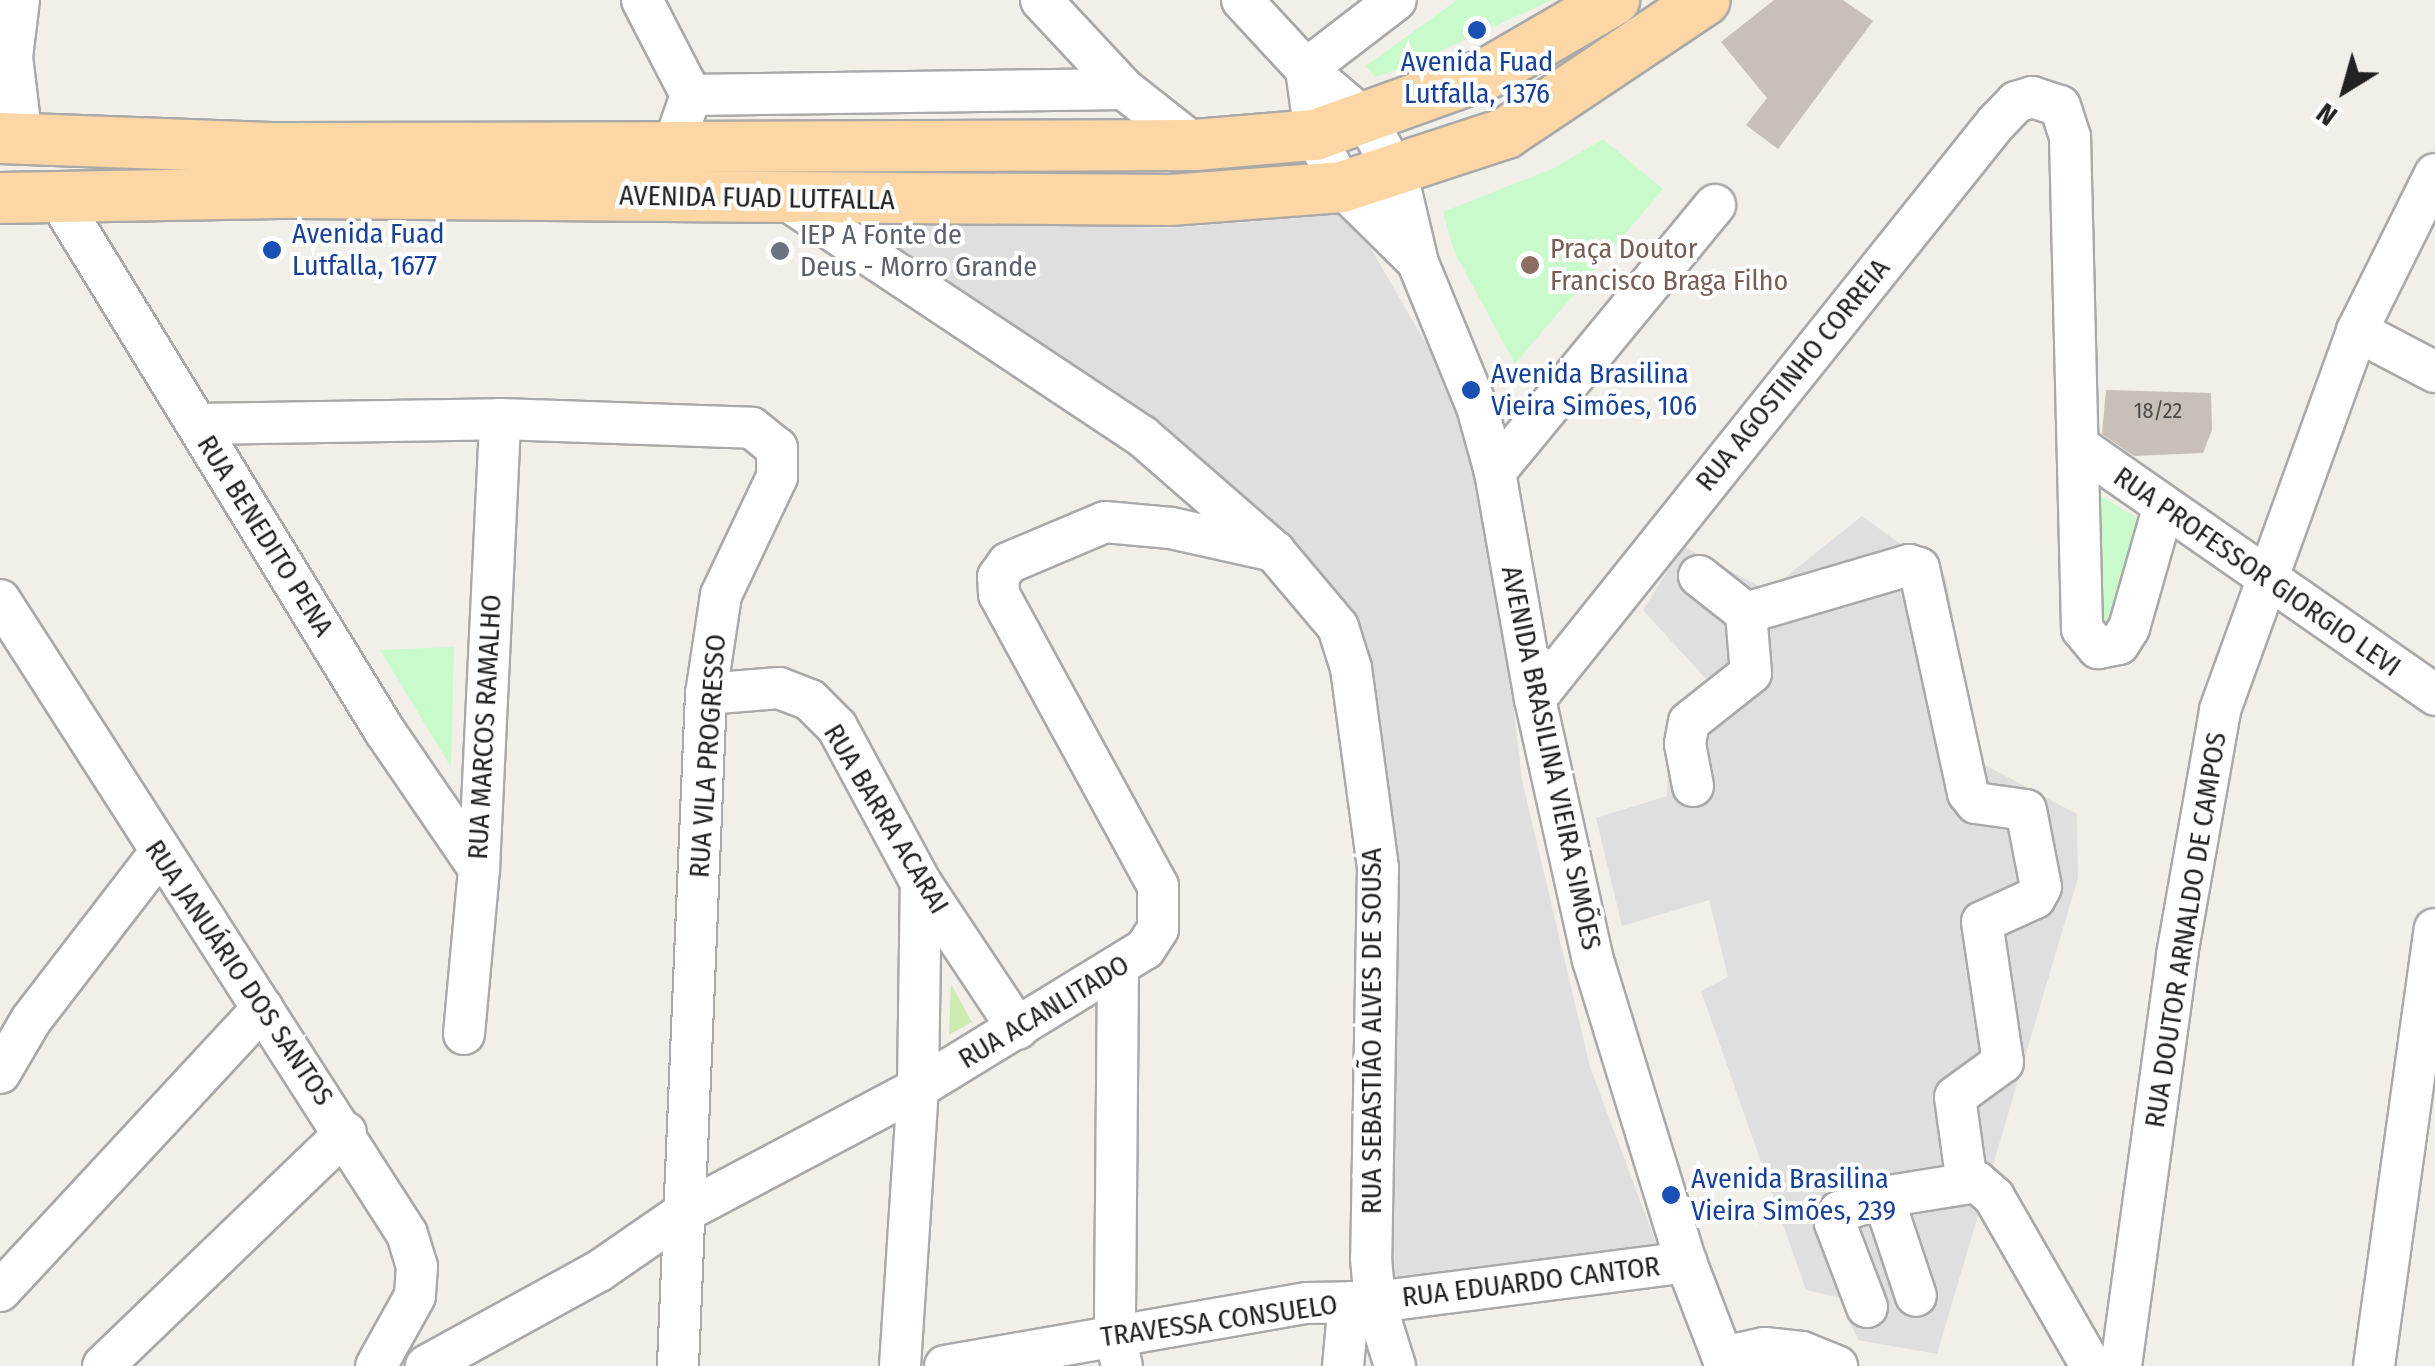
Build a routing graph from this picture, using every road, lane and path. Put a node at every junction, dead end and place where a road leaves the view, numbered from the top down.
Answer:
1 (19, 0) edge
2 (642, 0) edge
3 (1041, 0) edge
4 (1242, 0) edge
5 (1396, 0) edge
6 (1614, 0) edge
7 (1705, 0) edge
8 (1306, 69) junction
9 (1124, 89) junction
10 (691, 95) junction
11 (1366, 120) junction
12 (1315, 135) junction
13 (11, 139) edge
14 (1195, 144) junction
15 (222, 146) junction
16 (673, 147) junction
17 (1396, 174) junction
18 (2435, 174) edge
19 (1342, 187) junction
20 (206, 195) junction
21 (0, 198) edge
22 (58, 198) junction
23 (785, 200) junction
24 (1716, 205) dead end
25 (1418, 263) junction
26 (2358, 330) junction
27 (2435, 372) edge
28 (500, 418) junction
29 (196, 424) junction
30 (2080, 447) junction
31 (1495, 472) junction
32 (2163, 510) junction
33 (1274, 551) junction
34 (1699, 576) dead end
35 (2272, 580) junction
36 (0, 600) edge
37 (1746, 612) junction
38 (706, 694) junction
39 (2435, 696) edge
40 (1534, 699) junction
41 (1693, 786) dead end
42 (159, 854) junction
43 (479, 869) junction
44 (921, 883) junction
45 (2435, 929) edge
46 (1118, 970) junction
47 (264, 1008) junction
48 (16, 1023) edge
49 (1018, 1029) junction
50 (464, 1034) dead end
51 (0, 1073) edge
52 (918, 1088) junction
53 (346, 1132) junction
54 (1981, 1190) junction
55 (1884, 1197) junction
56 (686, 1211) junction
57 (1686, 1262) junction
58 (0, 1291) edge
59 (1916, 1296) dead end
60 (1362, 1302) junction
61 (1867, 1306) dead end
62 (1119, 1350) edge
63 (1724, 1361) edge
64 (384, 1363) edge
65 (102, 1366) edge
66 (426, 1366) edge
67 (678, 1366) edge
68 (900, 1366) edge
69 (946, 1366) edge
70 (1343, 1366) edge
71 (1395, 1366) edge
72 (1836, 1366) edge
73 (2091, 1366) edge
74 (2120, 1366) edge
75 (2374, 1366) edge

1 - 13 street
2 - 10 street
3 - 9 street
4 - 8 street
5 - 8 street
6 - 11 main road, AVENIDA FUAD LUTFALLA
7 - 17 main road, AVENIDA FUAD LUTFALLA
8 - 11 street, AVENIDA BRASILINA VIEIRA SIMÕES
8 - 12 street, AVENIDA BRASILINA VIEIRA SIMÕES
9 - 10 street
9 - 14 street
10 - 16 street, AVENIDA FUAD LUTFALLA
11 - 12 main road, AVENIDA FUAD LUTFALLA
11 - 17 street, AVENIDA BRASILINA VIEIRA SIMÕES
12 - 14 main road, AVENIDA FUAD LUTFALLA
12 - 19 street, AVENIDA BRASILINA VIEIRA SIMÕES
13 - 15 main road, AVENIDA FUAD LUTFALLA
14 - 16 main road, AVENIDA FUAD LUTFALLA
15 - 16 main road, AVENIDA FUAD LUTFALLA
15 - 20 main road
17 - 19 main road, AVENIDA FUAD LUTFALLA
17 - 25 street, AVENIDA BRASILINA VIEIRA SIMÕES
18 - 26 street, RUA DOUTOR ARNALDO DE CAMPOS
19 - 23 main road, AVENIDA FUAD LUTFALLA
19 - 25 street, AVENIDA BRASILINA VIEIRA SIMÕES
20 - 22 main road, AVENIDA FUAD LUTFALLA
20 - 23 main road, AVENIDA FUAD LUTFALLA
21 - 22 main road, AVENIDA FUAD LUTFALLA
22 - 29 street, RUA BENEDITO PENA
23 - 33 street, RUA SEBASTIÃO ALVES DE SOUSA
24 - 31 street
25 - 31 street, AVENIDA BRASILINA VIEIRA SIMÕES
26 - 27 street
26 - 35 street, RUA DOUTOR ARNALDO DE CAMPOS
28 - 29 street, RUA VILA PROGRESSO
28 - 38 street, RUA VILA PROGRESSO
28 - 43 street, RUA MARCOS RAMALHO
29 - 43 street, RUA BENEDITO PENA
30 - 32 street, RUA PROFESSOR GIORGIO LEVI
30 - 32 street
30 - 40 street, RUA AGOSTINHO CORREIA
31 - 40 street, AVENIDA BRASILINA VIEIRA SIMÕES
32 - 35 street, RUA PROFESSOR GIORGIO LEVI
33 - 46 street, RUA ACANLITADO
33 - 60 street, RUA SEBASTIÃO ALVES DE SOUSA
34 - 37 street
35 - 39 street, RUA PROFESSOR GIORGIO LEVI
35 - 74 street, RUA DOUTOR ARNALDO DE CAMPOS
36 - 42 street, RUA JANUÁRIO DOS SANTOS
37 - 41 street
37 - 54 street
38 - 44 street, RUA BARRA ACARAI
38 - 56 street, RUA VILA PROGRESSO
40 - 57 street, AVENIDA BRASILINA VIEIRA SIMÕES
42 - 47 street, RUA JANUÁRIO DOS SANTOS
42 - 48 street
43 - 50 street, RUA MARCOS RAMALHO
44 - 49 street, RUA BARRA ACARAI
44 - 52 street
45 - 75 street
46 - 49 street, RUA ACANLITADO
46 - 62 street
47 - 53 street, RUA JANUÁRIO DOS SANTOS
47 - 58 street
48 - 51 street
49 - 52 street, RUA ACANLITADO
52 - 56 street, RUA ACANLITADO
52 - 68 street
53 - 64 street, RUA JANUÁRIO DOS SANTOS
53 - 65 street
54 - 55 street
54 - 73 street
55 - 59 street
55 - 61 street
56 - 66 street, RUA ACANLITADO
56 - 67 street, RUA VILA PROGRESSO
57 - 60 street, RUA EDUARDO CANTOR
57 - 63 street, AVENIDA BRASILINA VIEIRA SIMÕES
60 - 62 street, TRAVESSA CONSUELO
60 - 70 street
60 - 71 street
62 - 69 street, TRAVESSA CONSUELO
63 - 72 street

